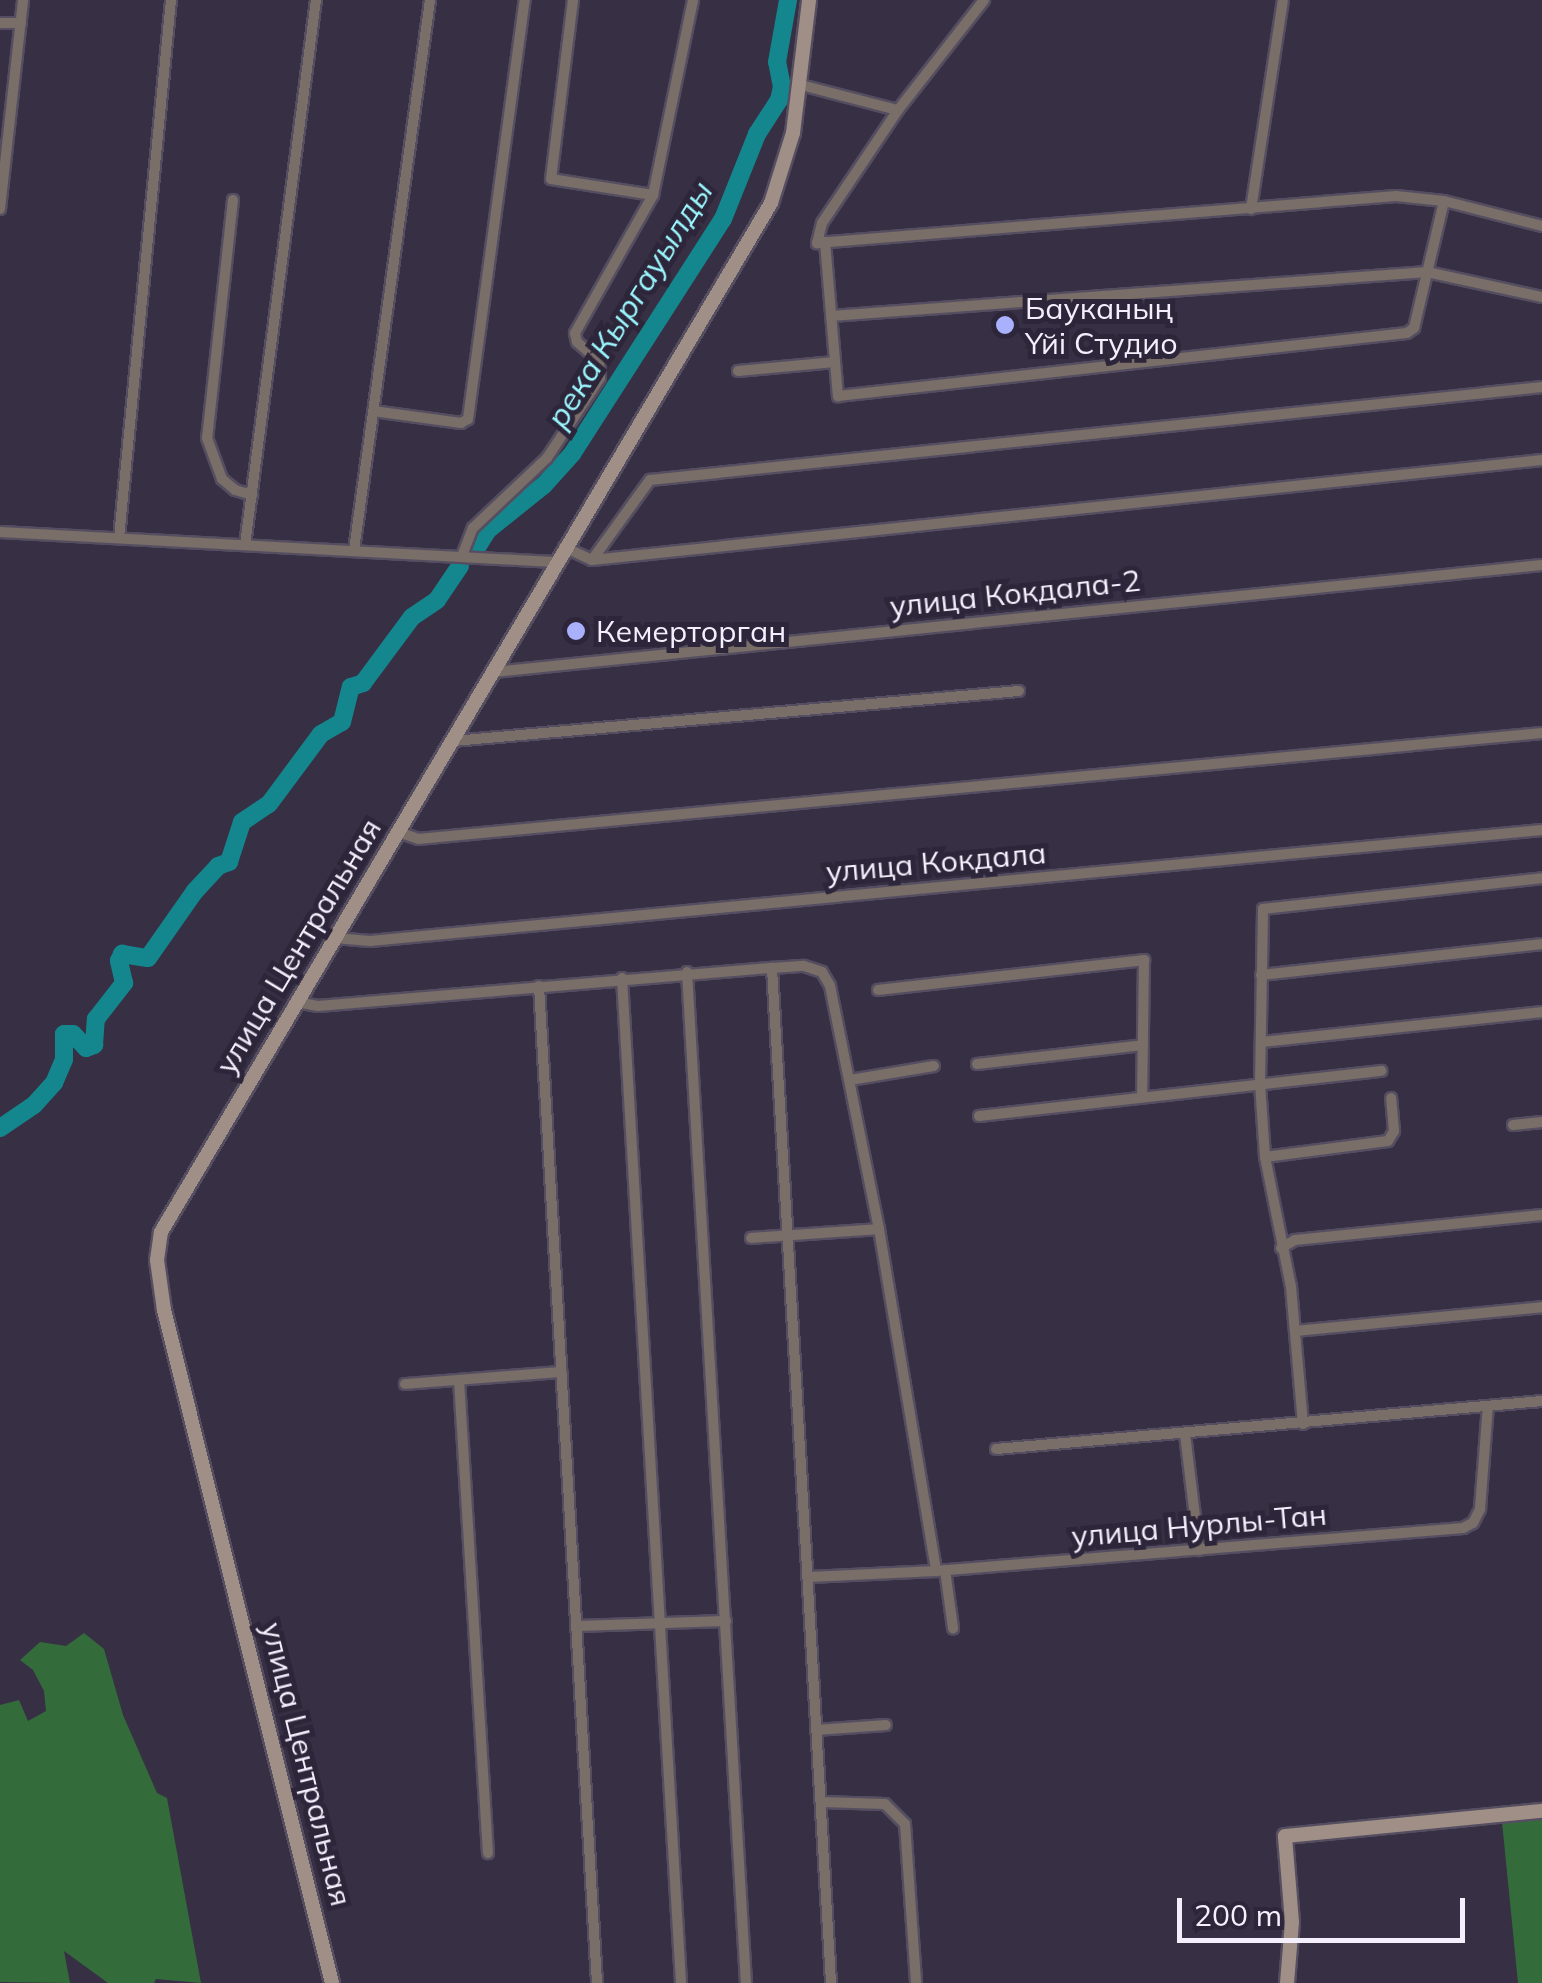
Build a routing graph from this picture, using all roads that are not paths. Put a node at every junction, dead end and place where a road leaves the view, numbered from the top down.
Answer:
1 (23, 0) edge
2 (170, 0) edge
3 (316, 0) edge
4 (430, 0) edge
5 (525, 0) edge
6 (574, 0) edge
7 (693, 0) edge
8 (809, 0) edge
9 (984, 0) edge
10 (1283, 0) edge
11 (0, 22) edge
12 (20, 23) junction
13 (801, 85) junction
14 (898, 110) junction
15 (4, 128) edge
16 (652, 195) junction
17 (233, 200) dead end
18 (1444, 200) junction
19 (0, 209) edge
20 (1251, 209) junction
21 (1542, 226) edge
22 (821, 242) junction
23 (1427, 272) junction
24 (1542, 296) edge
25 (831, 316) junction
26 (835, 362) junction
27 (738, 371) dead end
28 (1542, 387) edge
29 (373, 411) junction
30 (1542, 460) edge
31 (252, 495) junction
32 (0, 532) edge
33 (118, 538) junction
34 (246, 544) junction
35 (564, 546) junction
36 (354, 550) junction
37 (462, 556) junction
38 (592, 560) junction
39 (554, 562) junction
40 (1542, 564) edge
41 (494, 672) junction
42 (1019, 691) dead end
43 (1542, 733) edge
44 (453, 741) junction
45 (1542, 830) edge
46 (398, 832) junction
47 (1542, 878) edge
48 (336, 938) junction
49 (1542, 944) edge
50 (772, 968) junction
51 (687, 972) junction
52 (1261, 976) junction
53 (622, 978) junction
54 (539, 986) junction
55 (878, 990) dead end
56 (297, 1002) junction
57 (1542, 1012) edge
58 (1262, 1042) junction
59 (1143, 1045) junction
60 (977, 1064) dead end
61 (934, 1066) dead end
62 (1382, 1071) dead end
63 (850, 1080) junction
64 (1260, 1084) junction
65 (1142, 1097) junction
66 (1391, 1098) dead end
67 (980, 1116) dead end
68 (1542, 1122) edge
69 (1513, 1125) dead end
70 (1265, 1157) junction
71 (1542, 1215) edge
72 (880, 1229) junction
73 (790, 1236) junction
74 (751, 1238) dead end
75 (1281, 1248) junction
76 (1542, 1307) edge
77 (1295, 1331) junction
78 (562, 1372) junction
79 (459, 1380) junction
80 (406, 1384) dead end
81 (1542, 1401) edge
82 (1488, 1406) junction
83 (1303, 1424) junction
84 (1185, 1434) junction
85 (996, 1450) dead end
86 (1198, 1550) junction
87 (941, 1571) junction
88 (809, 1577) junction
89 (726, 1621) junction
90 (659, 1624) junction
91 (576, 1626) junction
92 (953, 1628) dead end
93 (886, 1725) dead end
94 (816, 1730) junction
95 (820, 1802) junction
96 (1542, 1811) edge
97 (488, 1853) dead end
98 (332, 1983) edge
99 (597, 1983) edge
100 (681, 1983) edge
101 (746, 1983) edge
102 (831, 1983) edge
103 (916, 1983) edge
104 (1288, 1983) edge

1 - 12 street
2 - 33 street
3 - 31 street
4 - 29 street
5 - 29 street
6 - 16 street
7 - 16 street
8 - 13 main road, улица Центральная
9 - 14 street
10 - 20 street
11 - 12 street
12 - 15 street
13 - 14 street
13 - 35 main road, улица Центральная
14 - 22 street
15 - 19 street
16 - 37 street
17 - 31 street
18 - 20 street
18 - 21 street
18 - 23 street
20 - 22 street
22 - 25 street
23 - 24 street
23 - 25 street
23 - 26 street
25 - 26 street
26 - 27 street
28 - 38 street
29 - 36 street
30 - 38 street
31 - 34 street
32 - 33 street
33 - 34 street
34 - 36 street
35 - 38 street
35 - 39 main road, улица Центральная
36 - 37 street
37 - 39 street
39 - 41 main road, улица Центральная
40 - 41 street, улица Кокдала-2
41 - 44 main road, улица Центральная
42 - 44 street
43 - 46 street
44 - 46 main road, улица Центральная
45 - 48 street, улица Кокдала
46 - 48 main road, улица Центральная
47 - 52 street
48 - 56 main road, улица Центральная
49 - 52 street
50 - 51 street
50 - 63 street
50 - 73 street
51 - 53 street
51 - 89 street
52 - 58 street
53 - 54 street
53 - 90 street
54 - 56 street
54 - 78 street
55 - 59 street
56 - 98 main road, улица Центральная
57 - 58 street
58 - 64 street
59 - 60 street
59 - 65 street
61 - 63 street
62 - 64 street
63 - 72 street
64 - 65 street
64 - 70 street
65 - 67 street
66 - 70 street
68 - 69 street
70 - 75 street
71 - 75 street
72 - 73 street
72 - 87 street
73 - 74 street
73 - 88 street
75 - 77 street
76 - 77 street
77 - 83 street
78 - 79 street
78 - 91 street
79 - 80 street
79 - 97 street
81 - 82 street
82 - 83 street
82 - 86 street, улица Нурлы-Тан
83 - 84 street
84 - 85 street
84 - 86 street
86 - 87 street, улица Нурлы-Тан
87 - 88 street, улица Нурлы-Тан
87 - 92 street
88 - 94 street
89 - 90 street
89 - 101 street
90 - 91 street
90 - 100 street
91 - 99 street
93 - 94 street
94 - 95 street
95 - 102 street
95 - 103 street
96 - 104 main road

